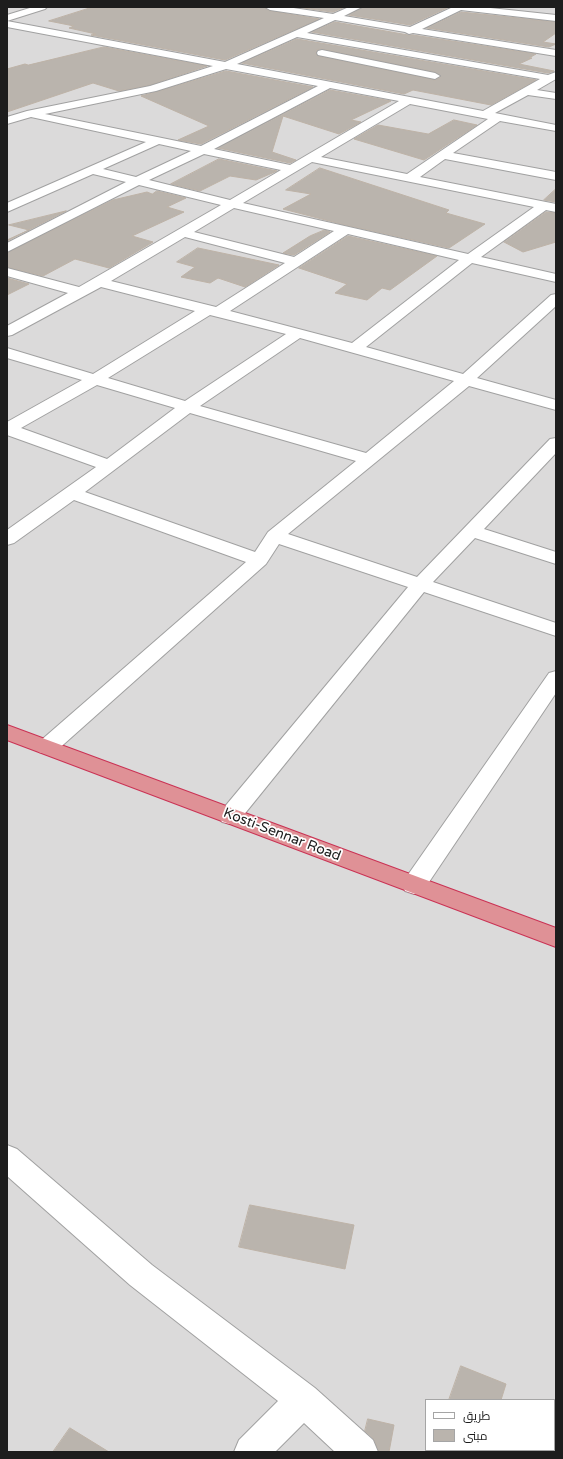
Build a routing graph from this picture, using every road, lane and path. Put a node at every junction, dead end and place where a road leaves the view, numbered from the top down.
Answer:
1 (42, 7) edge
2 (270, 7) edge
3 (357, 7) edge
4 (460, 7) edge
5 (333, 17) junction
6 (7, 18) edge
7 (556, 18) edge
8 (7, 24) edge
9 (411, 30) junction
10 (295, 34) junction
11 (278, 42) junction
12 (296, 47) dead end
13 (376, 48) junction
14 (310, 50) dead end
15 (556, 53) edge
16 (353, 60) junction
17 (462, 63) junction
18 (227, 65) junction
19 (442, 73) junction
20 (553, 76) edge
21 (422, 84) dead end
22 (328, 85) junction
23 (526, 91) junction
24 (409, 96) junction
25 (556, 96) edge
26 (7, 110) edge
27 (27, 114) junction
28 (484, 115) junction
29 (498, 117) junction
30 (7, 121) edge
31 (556, 128) edge
32 (157, 141) junction
33 (203, 150) junction
34 (443, 155) junction
35 (311, 158) junction
36 (293, 169) junction
37 (91, 170) junction
38 (551, 175) edge
39 (410, 177) junction
40 (138, 181) junction
41 (534, 182) dead end
42 (523, 190) dead end
43 (13, 192) dead end
44 (30, 197) junction
45 (512, 198) junction
46 (233, 204) junction
47 (550, 206) edge
48 (7, 208) edge
49 (345, 230) junction
50 (183, 233) junction
51 (7, 248) edge
52 (469, 259) junction
53 (295, 261) junction
54 (7, 272) edge
55 (556, 278) edge
56 (99, 282) junction
57 (80, 292) junction
58 (556, 298) edge
59 (212, 311) junction
60 (7, 332) edge
61 (298, 333) junction
62 (354, 349) junction
63 (7, 353) edge
64 (468, 379) junction
65 (94, 380) junction
66 (556, 405) edge
67 (187, 408) junction
68 (7, 429) edge
69 (556, 443) edge
70 (368, 459) junction
71 (110, 466) junction
72 (72, 493) junction
73 (472, 531) junction
74 (275, 536) junction
75 (7, 538) edge
76 (556, 558) edge
77 (259, 560) junction
78 (420, 585) junction
79 (556, 630) edge
80 (556, 677) edge
81 (7, 732) edge
82 (47, 747) junction
83 (230, 816) junction
84 (414, 885) junction
85 (556, 938) edge
86 (7, 1158) edge
87 (303, 1400) junction
88 (251, 1452) edge
89 (361, 1452) edge

1 - 6 street
2 - 5 street
3 - 5 street
4 - 7 street
4 - 9 street
5 - 9 street
5 - 10 street
8 - 18 street
9 - 13 street
9 - 15 street
10 - 11 street
10 - 13 street
11 - 12 street
11 - 18 street
13 - 16 street
13 - 17 street
14 - 16 street
16 - 19 street
17 - 19 street
17 - 20 street
18 - 22 street
18 - 27 street
19 - 21 street
20 - 23 street
22 - 24 street
22 - 33 street
23 - 25 street
23 - 28 street
24 - 28 street
24 - 35 street
26 - 27 street
27 - 30 street
27 - 32 street
28 - 29 street
29 - 31 street
29 - 34 street
32 - 33 street
32 - 37 street
33 - 36 street
33 - 40 street
34 - 38 street
34 - 39 street
35 - 36 street
35 - 39 street
36 - 46 street
37 - 40 street
37 - 44 street
38 - 41 street
39 - 45 street
40 - 46 street
40 - 51 street
42 - 45 street
43 - 44 street
44 - 48 street
45 - 47 street
46 - 49 street
46 - 50 street
47 - 52 street
49 - 52 street
49 - 53 street
50 - 53 street
50 - 56 street
52 - 55 street
52 - 62 street
53 - 59 street
54 - 57 street
56 - 57 street
56 - 59 street
57 - 60 street
58 - 64 street
59 - 61 street
59 - 65 street
61 - 62 street
61 - 67 street
62 - 64 street
63 - 65 street
64 - 66 street
64 - 70 street
65 - 67 street
65 - 68 street
67 - 70 street
67 - 71 street
68 - 71 street
69 - 73 street
70 - 74 street
71 - 72 street
72 - 75 street
72 - 77 street
73 - 76 street
73 - 78 street
74 - 77 street
74 - 78 street
77 - 82 street
78 - 79 street
78 - 83 street
80 - 84 street
81 - 82 highway, Kosti-Sennar Road
82 - 83 highway, Kosti-Sennar Road
83 - 84 highway, Kosti-Sennar Road
84 - 85 highway, Kosti-Sennar Road
86 - 87 street
87 - 88 street
87 - 89 street

